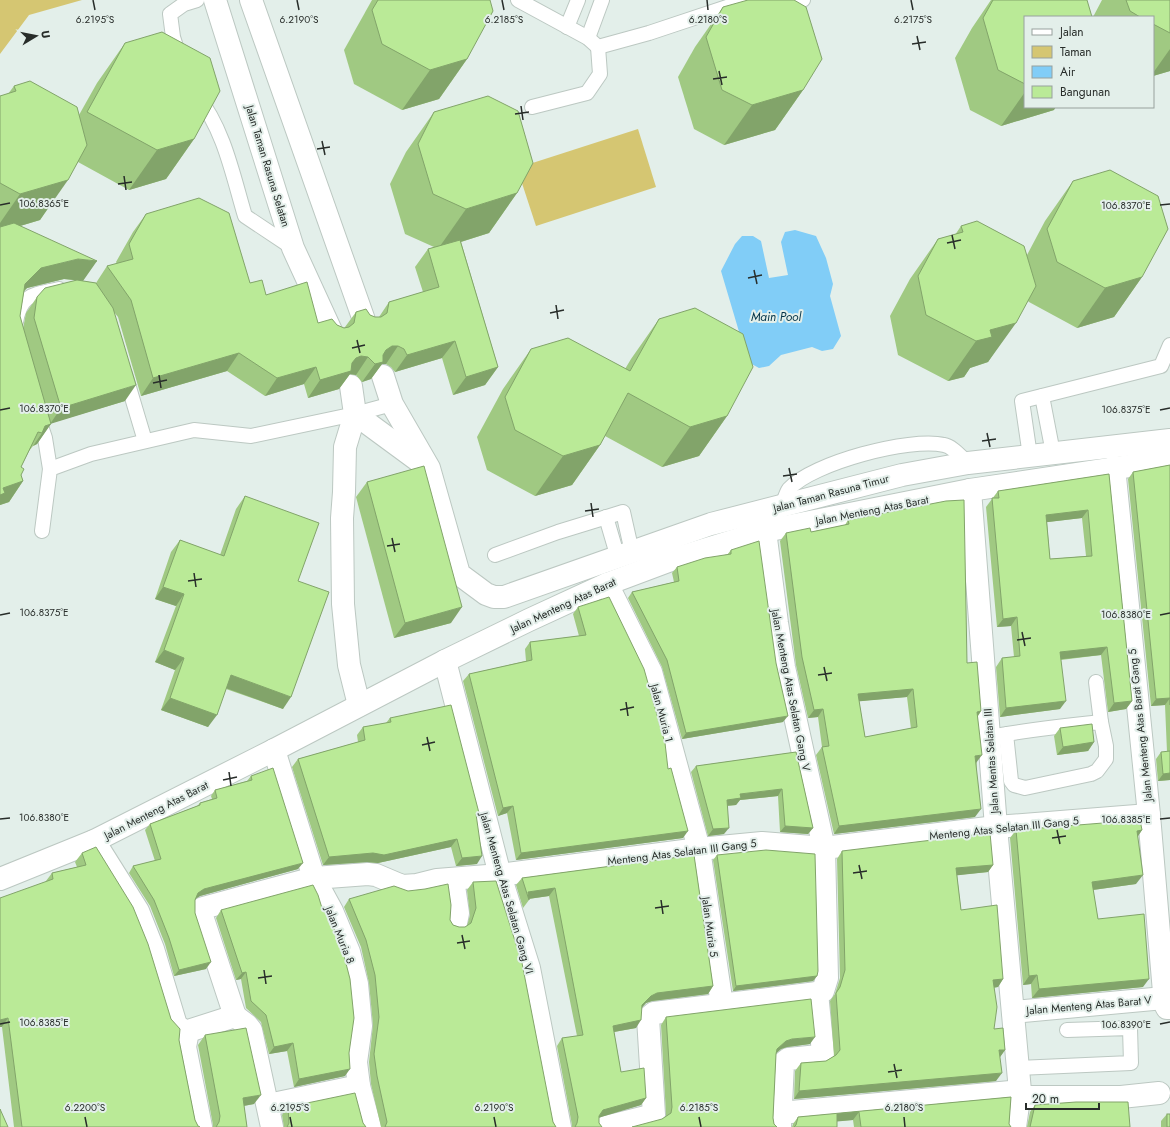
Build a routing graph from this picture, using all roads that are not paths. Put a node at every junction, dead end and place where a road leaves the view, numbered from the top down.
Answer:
1 (197, 0) edge
2 (215, 0) edge
3 (251, 0) edge
4 (518, 0) edge
5 (578, 0) edge
6 (602, 0) edge
7 (777, 0) edge
8 (803, 0) edge
9 (742, 2) edge
10 (566, 27) junction
11 (593, 43) junction
12 (184, 71) edge
13 (188, 84) edge
14 (532, 107) dead end
15 (293, 248) junction
16 (74, 288) edge
17 (14, 334) edge
18 (1170, 345) edge
19 (121, 358) edge
20 (383, 376) edge
21 (351, 386) edge
22 (1042, 396) junction
23 (392, 404) junction
24 (35, 408) edge
25 (355, 414) junction
26 (1170, 440) edge
27 (145, 441) junction
28 (1053, 453) junction
29 (1030, 456) junction
30 (1170, 460) edge
31 (968, 463) junction
32 (1114, 467) junction
33 (429, 468) junction
34 (50, 469) junction
35 (970, 490) junction
36 (782, 506) junction
37 (606, 517) junction
38 (42, 531) dead end
39 (765, 531) junction
40 (495, 555) dead end
41 (625, 555) junction
42 (607, 584) junction
43 (445, 660) junction
44 (1096, 682) dead end
45 (359, 705) junction
46 (1102, 722) junction
47 (997, 735) junction
48 (274, 750) junction
49 (1149, 815) junction
50 (996, 827) junction
51 (94, 841) junction
52 (824, 848) junction
53 (699, 849) junction
54 (500, 875) junction
55 (0, 878) edge
56 (314, 878) junction
57 (453, 878) junction
58 (456, 923) dead end
59 (817, 992) junction
60 (1166, 1004) edge
61 (722, 1005) junction
62 (1013, 1012) junction
63 (236, 1016) junction
64 (1067, 1030) dead end
65 (188, 1031) junction
66 (1018, 1068) junction
67 (359, 1086) junction
68 (1159, 1093) dead end
69 (1020, 1094) junction
70 (268, 1105) junction
71 (780, 1120) edge
72 (653, 1121) edge
73 (201, 1127) edge
74 (272, 1127) edge
75 (370, 1127) edge
76 (560, 1127) edge
77 (606, 1127) edge
78 (1015, 1127) edge

1 - 12 lane
2 - 15 street, Jalan Taman Rasuna Selatan
3 - 15 street, Jalan Taman Rasuna Selatan
4 - 10 lane
5 - 10 lane
6 - 11 lane
7 - 8 lane
9 - 11 lane
10 - 11 lane
11 - 14 lane
13 - 15 lane
16 - 17 lane
18 - 22 lane
19 - 27 lane
20 - 23 street
21 - 25 street
22 - 28 lane
22 - 29 lane
23 - 25 lane
23 - 33 street
24 - 34 lane
25 - 27 lane
25 - 33 street
25 - 45 street
26 - 28 street, Jalan Taman Rasuna Timur
27 - 34 lane
28 - 29 street, Jalan Taman Rasuna Timur
29 - 31 street, Jalan Taman Rasuna Timur
30 - 32 street, Jalan Menteng Atas Barat
31 - 36 street, Jalan Taman Rasuna Timur
31 - 36 lane
32 - 35 street, Jalan Menteng Atas Barat
32 - 49 street, Jalan Menteng Atas Barat Gang 5
33 - 41 street, Jalan Taman Rasuna Timur
34 - 38 lane
35 - 39 street, Jalan Menteng Atas Barat
35 - 47 street, Jalan Mentas Selatan III
36 - 41 street, Jalan Taman Rasuna Timur
37 - 40 lane
37 - 41 lane
37 - 41 lane
39 - 42 street, Jalan Menteng Atas Barat
39 - 52 street, Jalan Menteng Atas Selatan Gang V
42 - 43 street, Jalan Menteng Atas Barat
42 - 53 street, Jalan Muria 1
43 - 45 street, Jalan Menteng Atas Barat
43 - 54 street, Jalan Menteng Atas Selatan Gang VI
44 - 46 lane
45 - 48 street, Jalan Menteng Atas Barat
46 - 47 lane
46 - 47 lane
47 - 50 street, Jalan Mentas Selatan III
48 - 51 street, Jalan Menteng Atas Barat
48 - 56 street, Jalan Muria 8
49 - 50 street, Menteng Atas Selatan III Gang 5
49 - 60 street, Jalan Menteng Atas Barat Gang 5
50 - 52 street, Menteng Atas Selatan III Gang 5
50 - 62 street, Jalan Mentas Selatan III
51 - 55 street, Jalan Menteng Atas Barat
51 - 65 street
52 - 53 street, Menteng Atas Selatan III Gang 5
52 - 59 street
53 - 54 street, Menteng Atas Selatan III Gang 5
53 - 61 street, Jalan Muria 5
54 - 57 street, Menteng Atas Selatan III Gang 5
54 - 76 street, Jalan Menteng Atas Selatan Gang VI
56 - 57 street, Menteng Atas Selatan III Gang 5
56 - 63 street, Menteng Atas Selatan III Gang 5
56 - 67 street, Jalan Muria 8
57 - 58 street
59 - 61 street
59 - 71 street
60 - 62 street, Jalan Menteng Atas Barat V
61 - 72 street
62 - 66 street, Jalan Mentas Selatan III
63 - 65 street
63 - 70 street
64 - 66 lane
65 - 73 street
66 - 69 street, Jalan Mentas Selatan III
67 - 70 street
67 - 75 street, Jalan Muria 8
68 - 69 street
69 - 71 street
69 - 78 street, Jalan Mentas Selatan III
70 - 74 street
72 - 77 street

